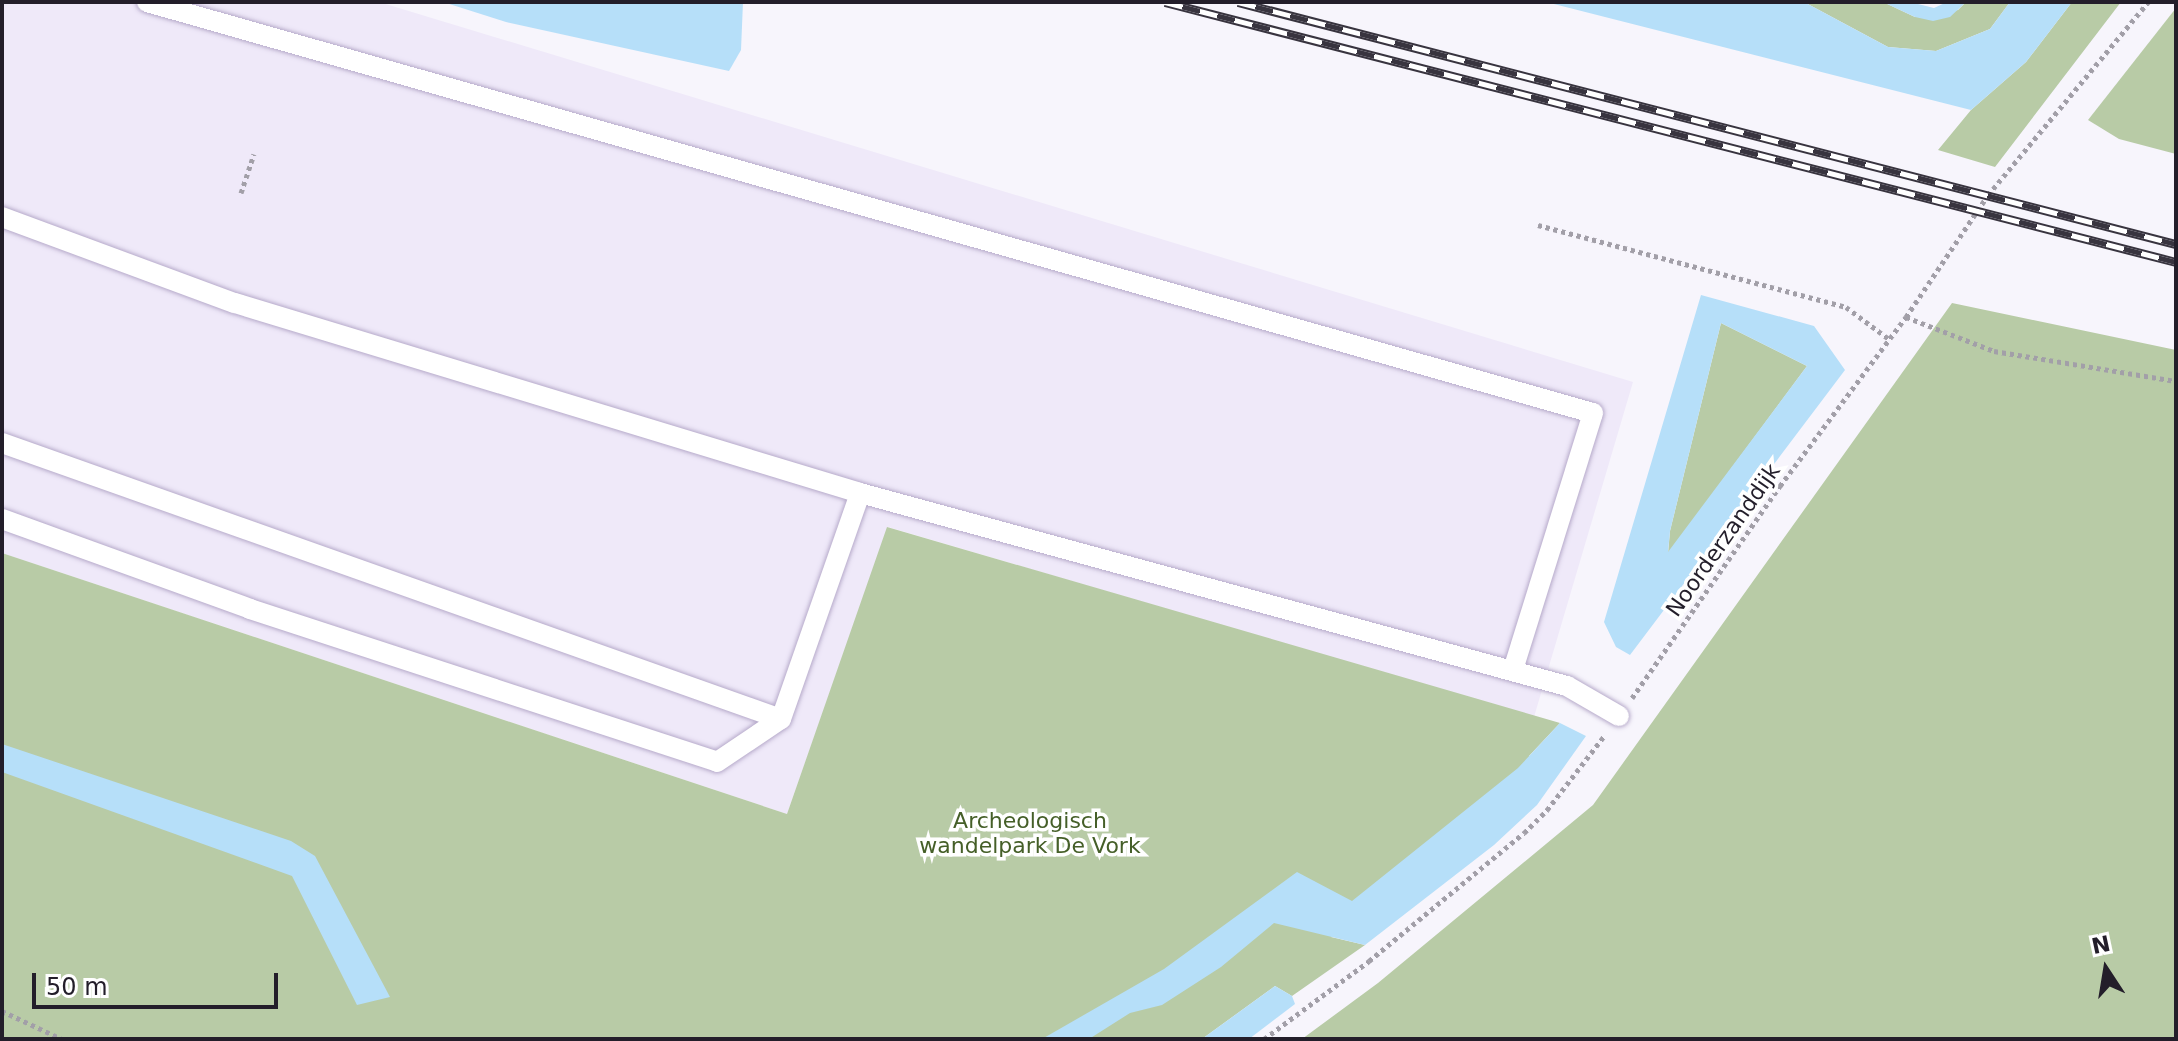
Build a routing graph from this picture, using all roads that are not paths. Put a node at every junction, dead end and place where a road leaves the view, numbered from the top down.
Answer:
1 (147, 2) edge
2 (2, 217) edge
3 (2, 443) edge
4 (860, 493) junction
5 (2, 519) edge
6 (1513, 670) junction
7 (1619, 716) road end
8 (781, 719) junction

1 - 6 lane
2 - 4 lane
3 - 8 lane
4 - 6 lane
4 - 8 lane
5 - 8 lane
6 - 7 lane

